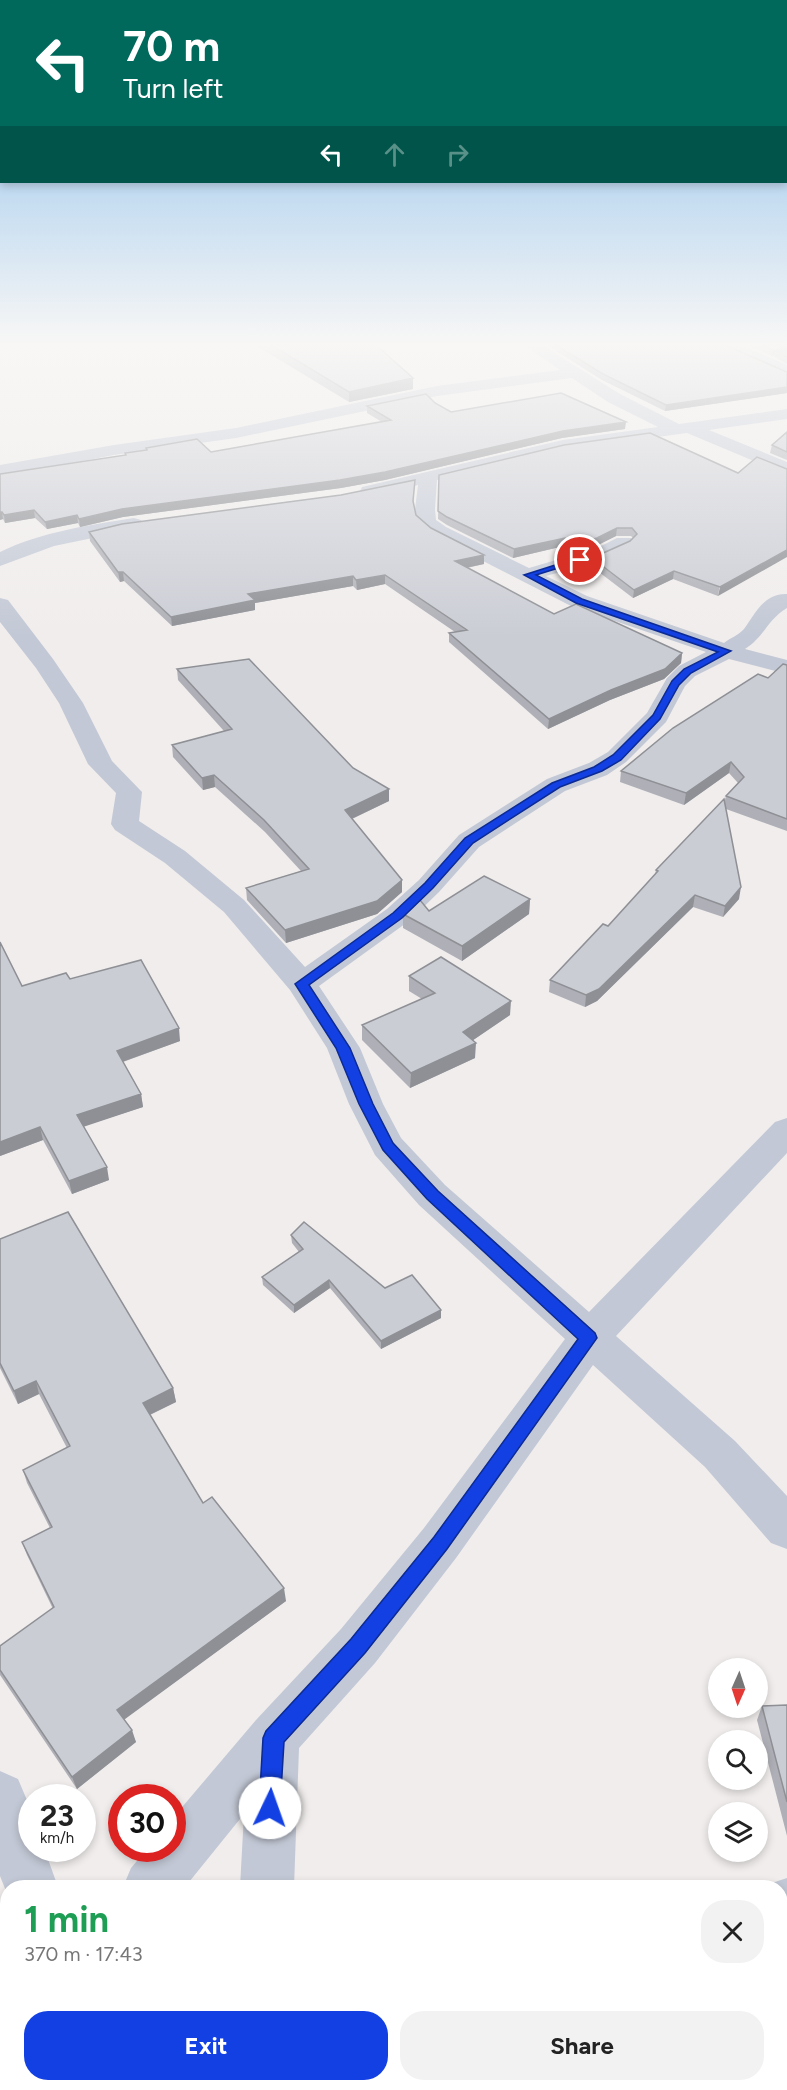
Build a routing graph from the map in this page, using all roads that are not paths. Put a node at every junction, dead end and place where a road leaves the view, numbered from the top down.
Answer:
1 (168, 443) edge
2 (579, 443) edge
3 (720, 443) edge
4 (787, 469) edge
5 (0, 471) edge
6 (428, 476) junction
7 (352, 494) edge
8 (158, 521) edge
9 (624, 542) edge
10 (0, 560) edge
11 (528, 575) junction
12 (784, 600) dead end
13 (0, 605) edge
14 (726, 651) junction
15 (787, 667) edge
16 (302, 984) junction
17 (787, 1131) edge
18 (589, 1338) junction
19 (787, 1528) edge
20 (274, 1738) junction
21 (0, 1797) edge
22 (29, 1880) edge
23 (156, 1880) edge
24 (267, 1880) edge

1 - 5 street
2 - 6 street
3 - 4 street
6 - 7 street
6 - 11 street
8 - 10 street
9 - 11 street
11 - 14 street
12 - 14 street
13 - 16 street
14 - 15 street
14 - 16 street
16 - 18 street
17 - 18 street
18 - 19 street
18 - 20 street
20 - 23 street
20 - 24 street
21 - 22 street

